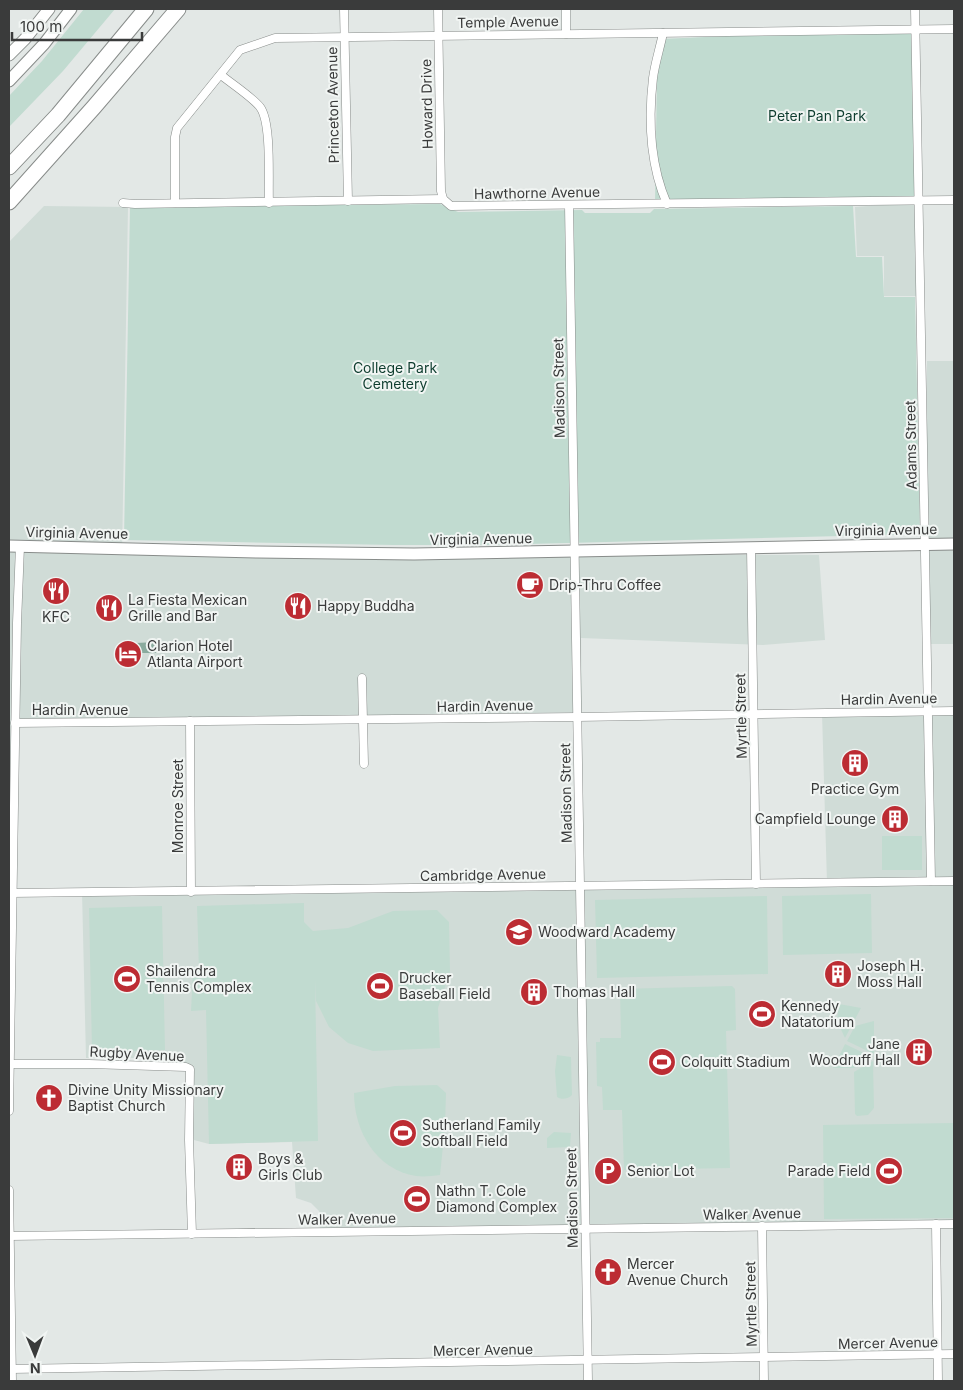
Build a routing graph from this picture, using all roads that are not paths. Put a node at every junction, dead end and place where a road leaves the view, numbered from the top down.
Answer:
1 (49, 9) edge
2 (71, 9) edge
3 (146, 9) edge
4 (178, 9) edge
5 (344, 9) edge
6 (438, 9) edge
7 (566, 9) edge
8 (916, 9) edge
9 (954, 29) edge
10 (916, 30) junction
11 (663, 33) junction
12 (566, 34) junction
13 (344, 36) junction
14 (438, 36) junction
15 (9, 55) edge
16 (221, 75) junction
17 (9, 81) edge
18 (9, 167) edge
19 (443, 199) junction
20 (954, 200) edge
21 (348, 201) junction
22 (918, 201) junction
23 (9, 202) edge
24 (124, 202) dead end
25 (174, 203) junction
26 (269, 203) junction
27 (667, 204) junction
28 (569, 205) junction
29 (925, 544) junction
30 (954, 544) edge
31 (14, 546) edge
32 (751, 548) junction
33 (575, 552) junction
34 (362, 678) dead end
35 (928, 711) junction
36 (954, 711) edge
37 (754, 714) junction
38 (577, 717) junction
39 (364, 720) junction
40 (190, 721) junction
41 (15, 723) junction
42 (12, 745) edge
43 (364, 764) dead end
44 (931, 881) junction
45 (954, 881) edge
46 (756, 884) junction
47 (580, 886) junction
48 (11, 892) junction
49 (191, 892) junction
50 (10, 920) edge
51 (9, 1064) edge
52 (9, 1111) edge
53 (9, 1190) edge
54 (936, 1224) junction
55 (954, 1224) edge
56 (762, 1226) junction
57 (585, 1228) junction
58 (192, 1234) junction
59 (10, 1236) edge
60 (10, 1325) edge
61 (954, 1354) edge
62 (938, 1355) junction
63 (764, 1358) junction
64 (587, 1361) junction
65 (12, 1369) junction
66 (12, 1381) edge
67 (588, 1381) edge
68 (764, 1381) edge
69 (938, 1381) edge

1 - 15 main road
2 - 17 main road
3 - 18 highway
4 - 23 highway
5 - 13 street, Princeton Avenue
6 - 14 street, Howard Drive
7 - 12 street
8 - 10 street, Adams Street
9 - 10 street, Temple Avenue
10 - 11 street, Temple Avenue
10 - 22 street, Adams Street
11 - 12 street, Temple Avenue
11 - 27 street
12 - 14 street, Temple Avenue
13 - 14 street, Temple Avenue
13 - 16 street, Temple Avenue
13 - 21 street, Princeton Avenue
14 - 19 street, Howard Drive
16 - 25 street, Temple Avenue
16 - 26 street
19 - 21 street, Hawthorne Avenue
19 - 28 street, Hawthorne Avenue
20 - 22 street, Hawthorne Avenue
21 - 26 street, Hawthorne Avenue
22 - 27 street, Hawthorne Avenue
22 - 29 street, Adams Street
24 - 25 street, Hawthorne Avenue
25 - 26 street, Hawthorne Avenue
27 - 28 street, Hawthorne Avenue
28 - 33 street, Madison Street
29 - 30 main road, Virginia Avenue
29 - 32 main road, Virginia Avenue
29 - 35 street, Adams Street
31 - 33 main road, Virginia Avenue
31 - 41 street
32 - 33 main road, Virginia Avenue
32 - 37 street, Myrtle Street
33 - 38 street, Madison Street
34 - 39 street
35 - 36 street, Hardin Avenue
35 - 37 street, Hardin Avenue
35 - 44 street, Adams Street
37 - 38 street, Hardin Avenue
37 - 46 street, Myrtle Street
38 - 39 street, Hardin Avenue
38 - 47 street, Madison Street
39 - 40 street, Hardin Avenue
39 - 43 street
40 - 41 street, Hardin Avenue
40 - 49 street, Monroe Street
41 - 42 street
42 - 48 street
44 - 45 street, Cambridge Avenue
44 - 46 street, Cambridge Avenue
46 - 47 street, Cambridge Avenue
47 - 49 street, Cambridge Avenue
47 - 57 street, Madison Street
48 - 49 street, Cambridge Avenue
48 - 50 street
50 - 51 street
51 - 52 street
51 - 58 street, Rugby Avenue
53 - 59 street
54 - 55 street, Walker Avenue
54 - 56 street, Walker Avenue
54 - 62 street
56 - 57 street, Walker Avenue
56 - 63 street, Myrtle Street
57 - 58 street, Walker Avenue
57 - 64 street, Madison Street
58 - 59 street, Walker Avenue
59 - 60 street
60 - 65 street
61 - 62 street, Mercer Avenue
62 - 63 street, Mercer Avenue
62 - 69 street
63 - 64 street, Mercer Avenue
63 - 68 street, Myrtle Street
64 - 65 street, Mercer Avenue
64 - 67 street, Madison Street
65 - 66 street

